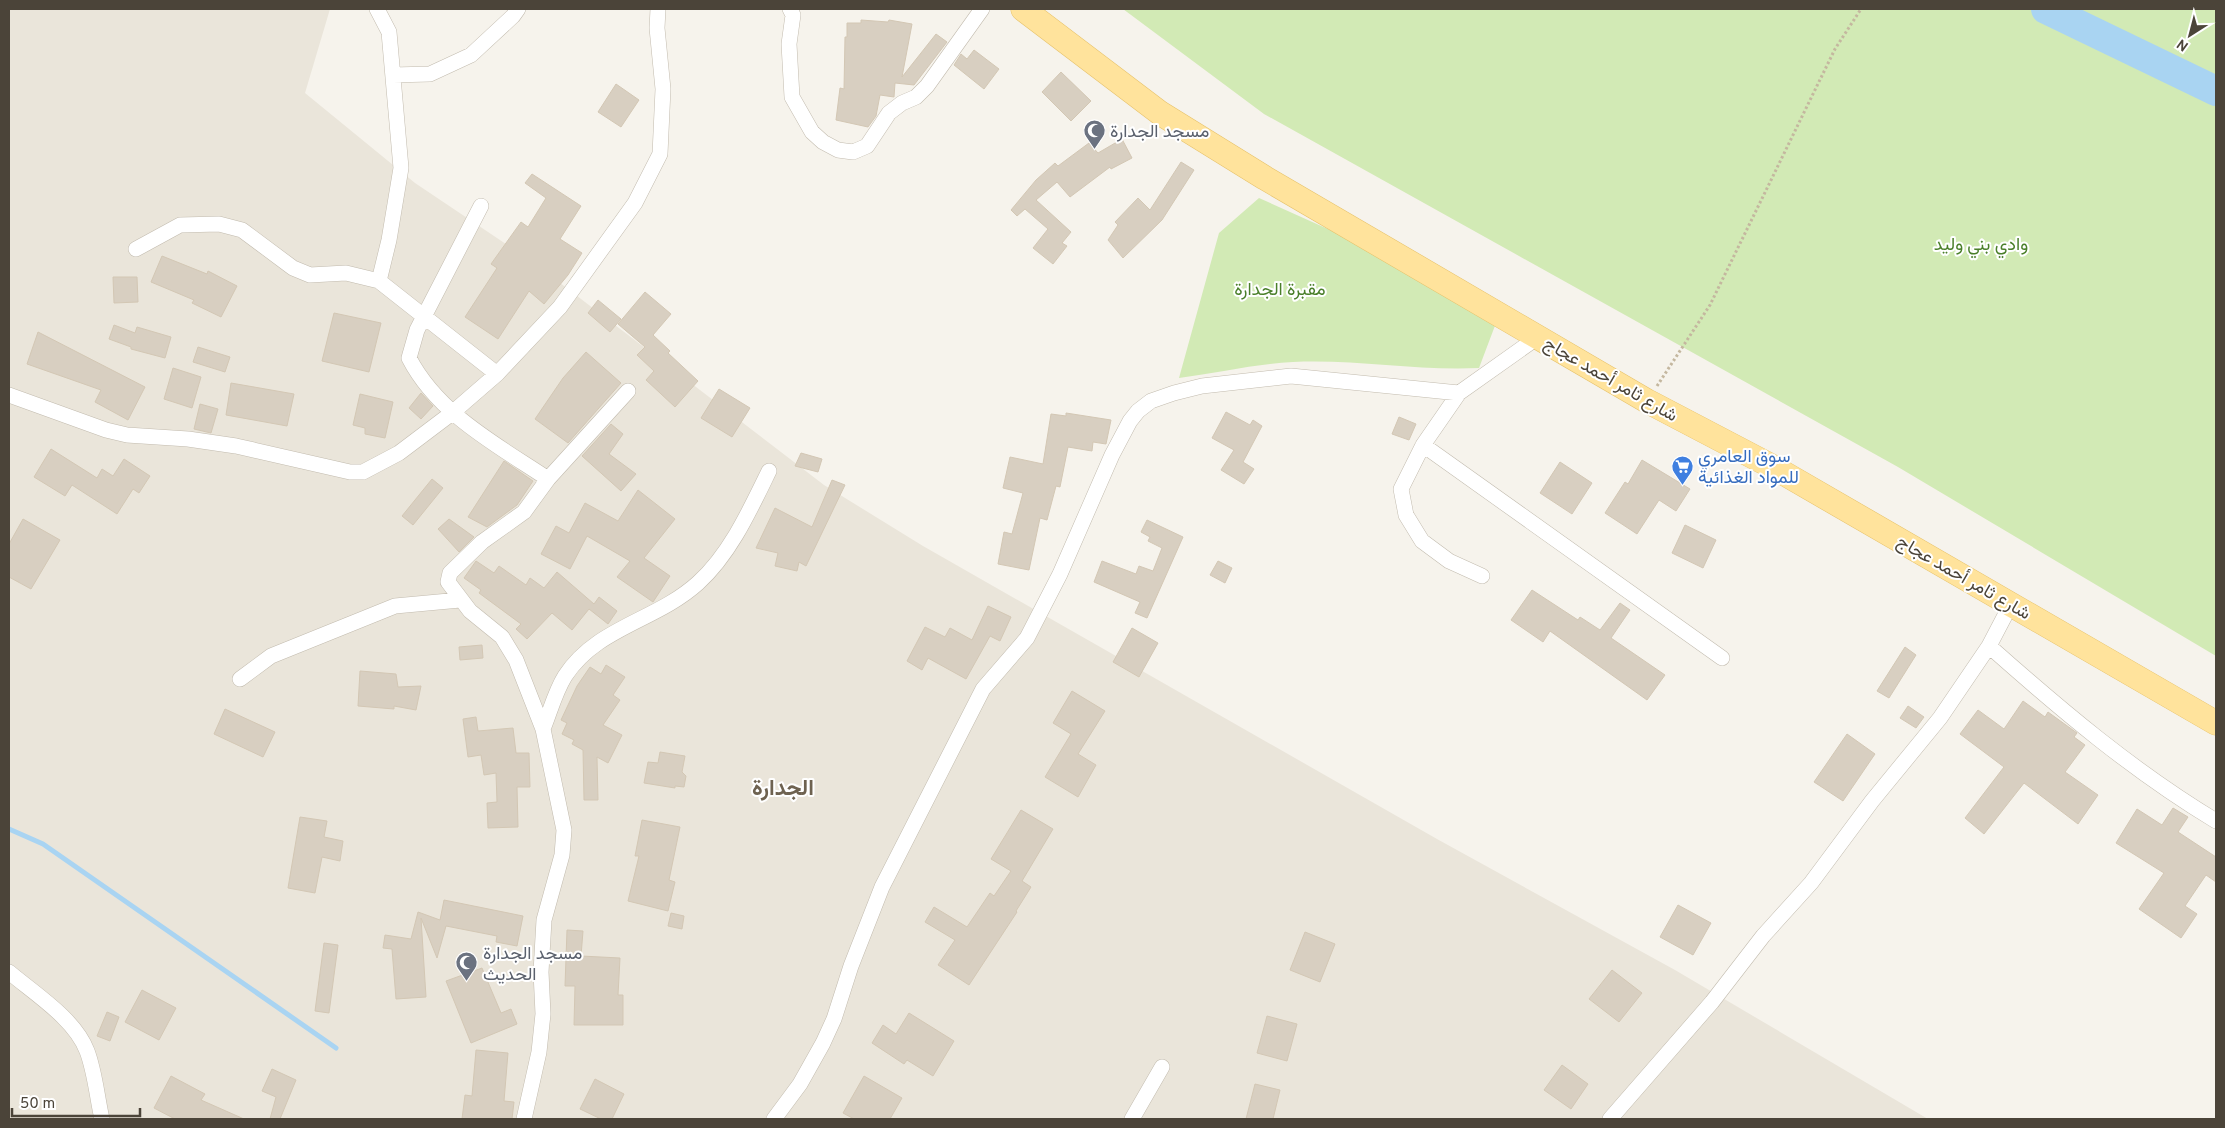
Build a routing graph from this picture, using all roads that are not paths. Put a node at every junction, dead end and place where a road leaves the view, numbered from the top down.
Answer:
1 (377, 9) edge
2 (518, 9) edge
3 (658, 9) edge
4 (790, 9) edge
5 (982, 9) edge
6 (1023, 9) edge
7 (393, 74) junction
8 (481, 206) dead end
9 (136, 248) dead end
10 (379, 281) junction
11 (424, 315) junction
12 (1538, 337) junction
13 (497, 374) junction
14 (628, 391) dead end
15 (1459, 394) junction
16 (9, 395) edge
17 (452, 413) junction
18 (1423, 445) junction
19 (769, 471) dead end
20 (548, 479) junction
21 (1482, 576) dead end
22 (460, 600) junction
23 (2011, 604) junction
24 (1989, 646) junction
25 (1722, 658) dead end
26 (240, 679) dead end
27 (2216, 723) edge
28 (543, 729) junction
29 (2216, 820) edge
30 (9, 972) edge
31 (1162, 1067) dead end
32 (102, 1119) edge
33 (524, 1119) edge
34 (774, 1119) edge
35 (1132, 1119) edge
36 (1610, 1119) edge

1 - 7 street
2 - 7 street
3 - 13 street
4 - 5 street
6 - 12 main road, شارع ثامر أحمد عجاج
7 - 10 street
8 - 11 street
9 - 10 street
10 - 11 street
11 - 13 street
11 - 17 street
12 - 15 street
12 - 23 main road, شارع ثامر أحمد عجاج
13 - 17 street
14 - 20 street
15 - 18 street
15 - 34 street
16 - 17 street
17 - 20 street
18 - 21 street
18 - 25 street
19 - 28 street
20 - 22 street
22 - 26 street
22 - 28 street
23 - 24 street
23 - 27 main road, شارع ثامر أحمد عجاج
24 - 29 street
24 - 36 street
28 - 33 street
30 - 32 street
31 - 35 street

